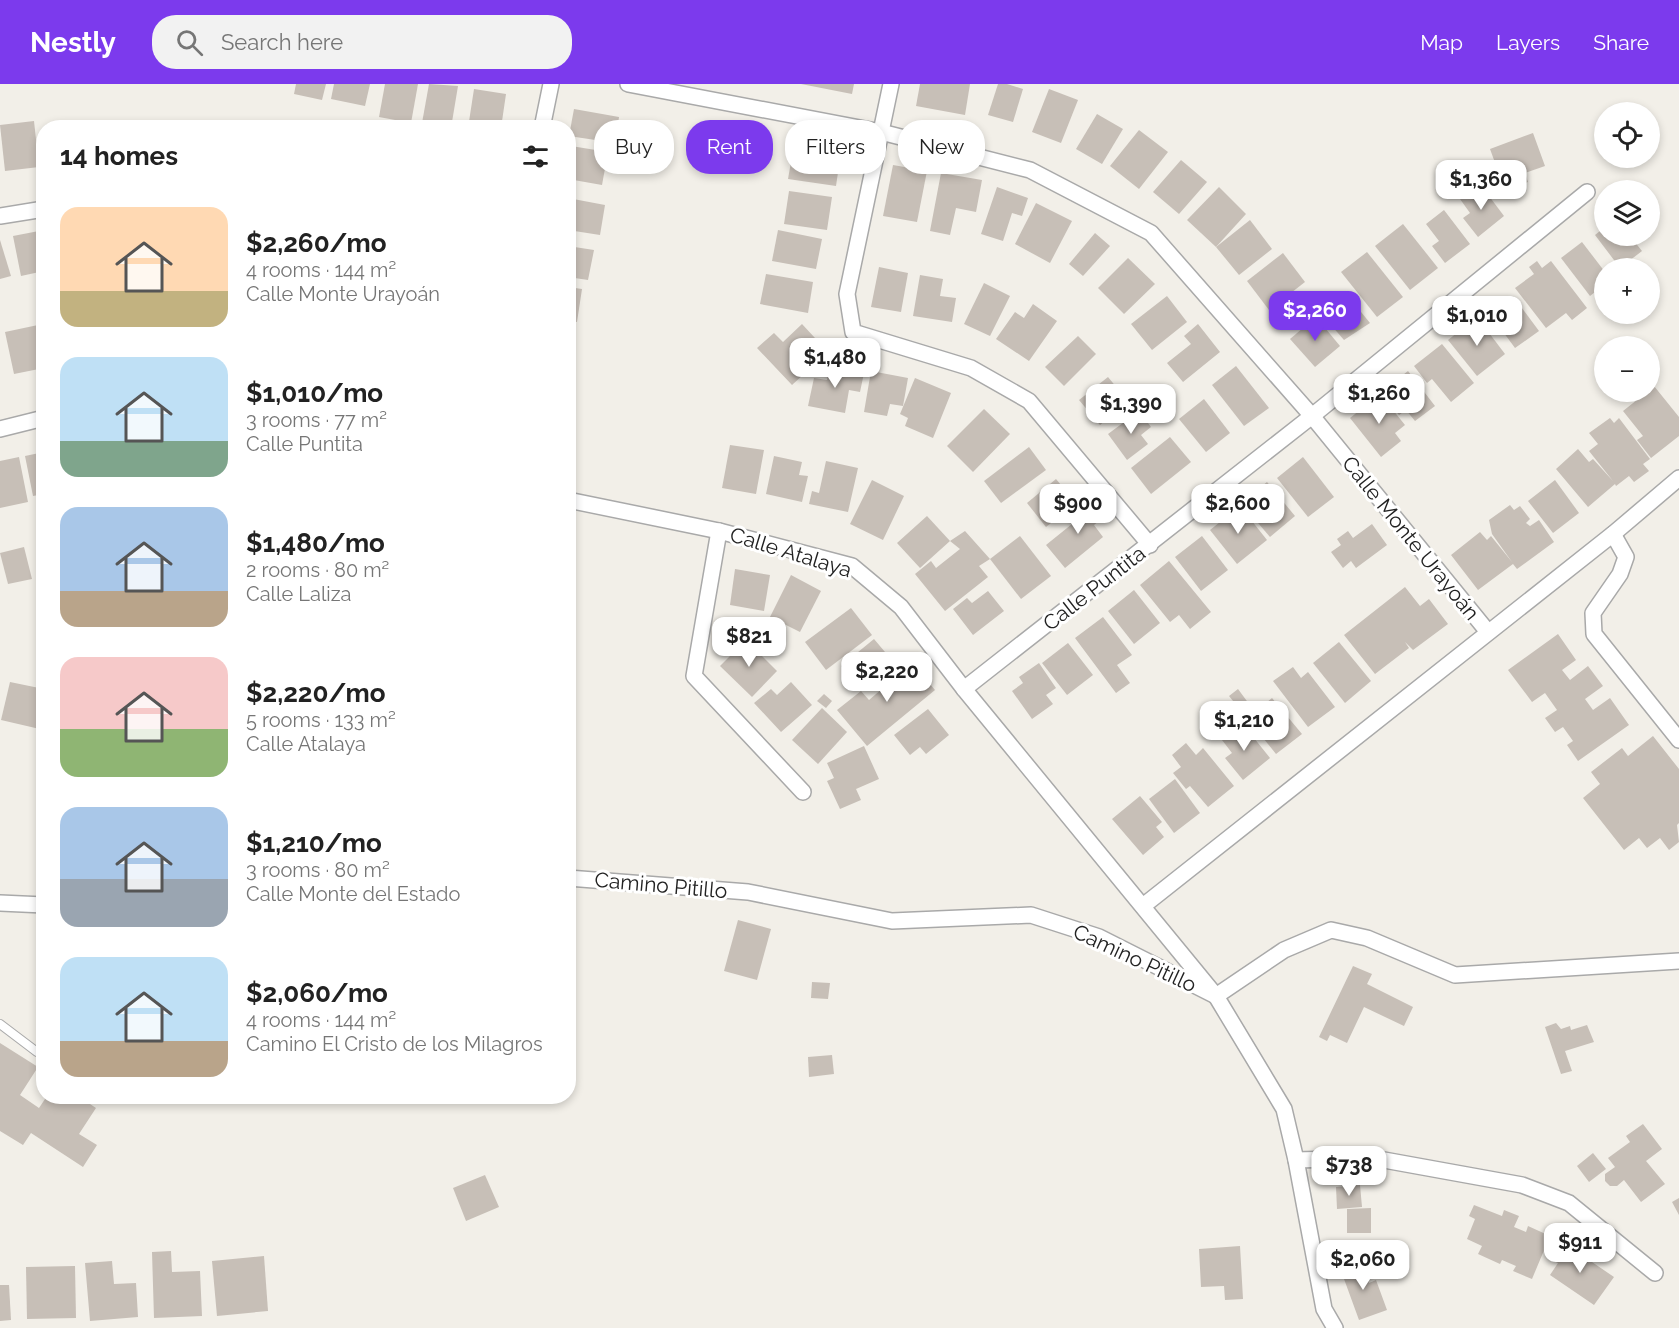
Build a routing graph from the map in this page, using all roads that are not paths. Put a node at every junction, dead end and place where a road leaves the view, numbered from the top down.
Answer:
1 (551, 84) edge
2 (628, 84) edge
3 (891, 84) edge
4 (544, 120) edge
5 (818, 120) edge
6 (884, 120) edge
7 (886, 133) edge
8 (872, 174) edge
9 (1587, 192) dead end
10 (36, 210) edge
11 (0, 216) edge
12 (1312, 416) junction
13 (36, 420) edge
14 (0, 429) edge
15 (1679, 478) edge
16 (576, 502) edge
17 (719, 531) junction
18 (1613, 534) junction
19 (1150, 545) junction
20 (1488, 632) junction
21 (964, 689) junction
22 (1679, 740) edge
23 (803, 792) dead end
24 (576, 879) edge
25 (0, 903) edge
26 (36, 905) edge
27 (1143, 906) junction
28 (1679, 961) edge
29 (1216, 996) junction
30 (0, 1024) edge
31 (36, 1051) edge
32 (1296, 1160) junction
33 (1655, 1273) dead end
34 (1335, 1328) edge

1 - 4 street
2 - 5 street, Calle Monte Urayoán
3 - 6 street
7 - 12 street, Calle Monte Urayoán
8 - 19 street
9 - 12 street, Calle Puntita
10 - 11 street
12 - 19 street, Calle Puntita
12 - 20 street, Calle Monte Urayoán
13 - 14 street
15 - 18 street
16 - 17 street, Calle Atalaya
17 - 21 street, Calle Atalaya
17 - 23 street
18 - 20 street
18 - 22 street
19 - 21 street, Calle Puntita
20 - 27 street
21 - 27 street, Calle Atalaya
24 - 29 street, Camino Pitillo
25 - 26 street
27 - 29 street, Calle Atalaya
28 - 29 street, Camino Pitillo
29 - 32 street, Calle Atalaya
30 - 31 lane
32 - 33 street
32 - 34 street, Calle Atalaya

